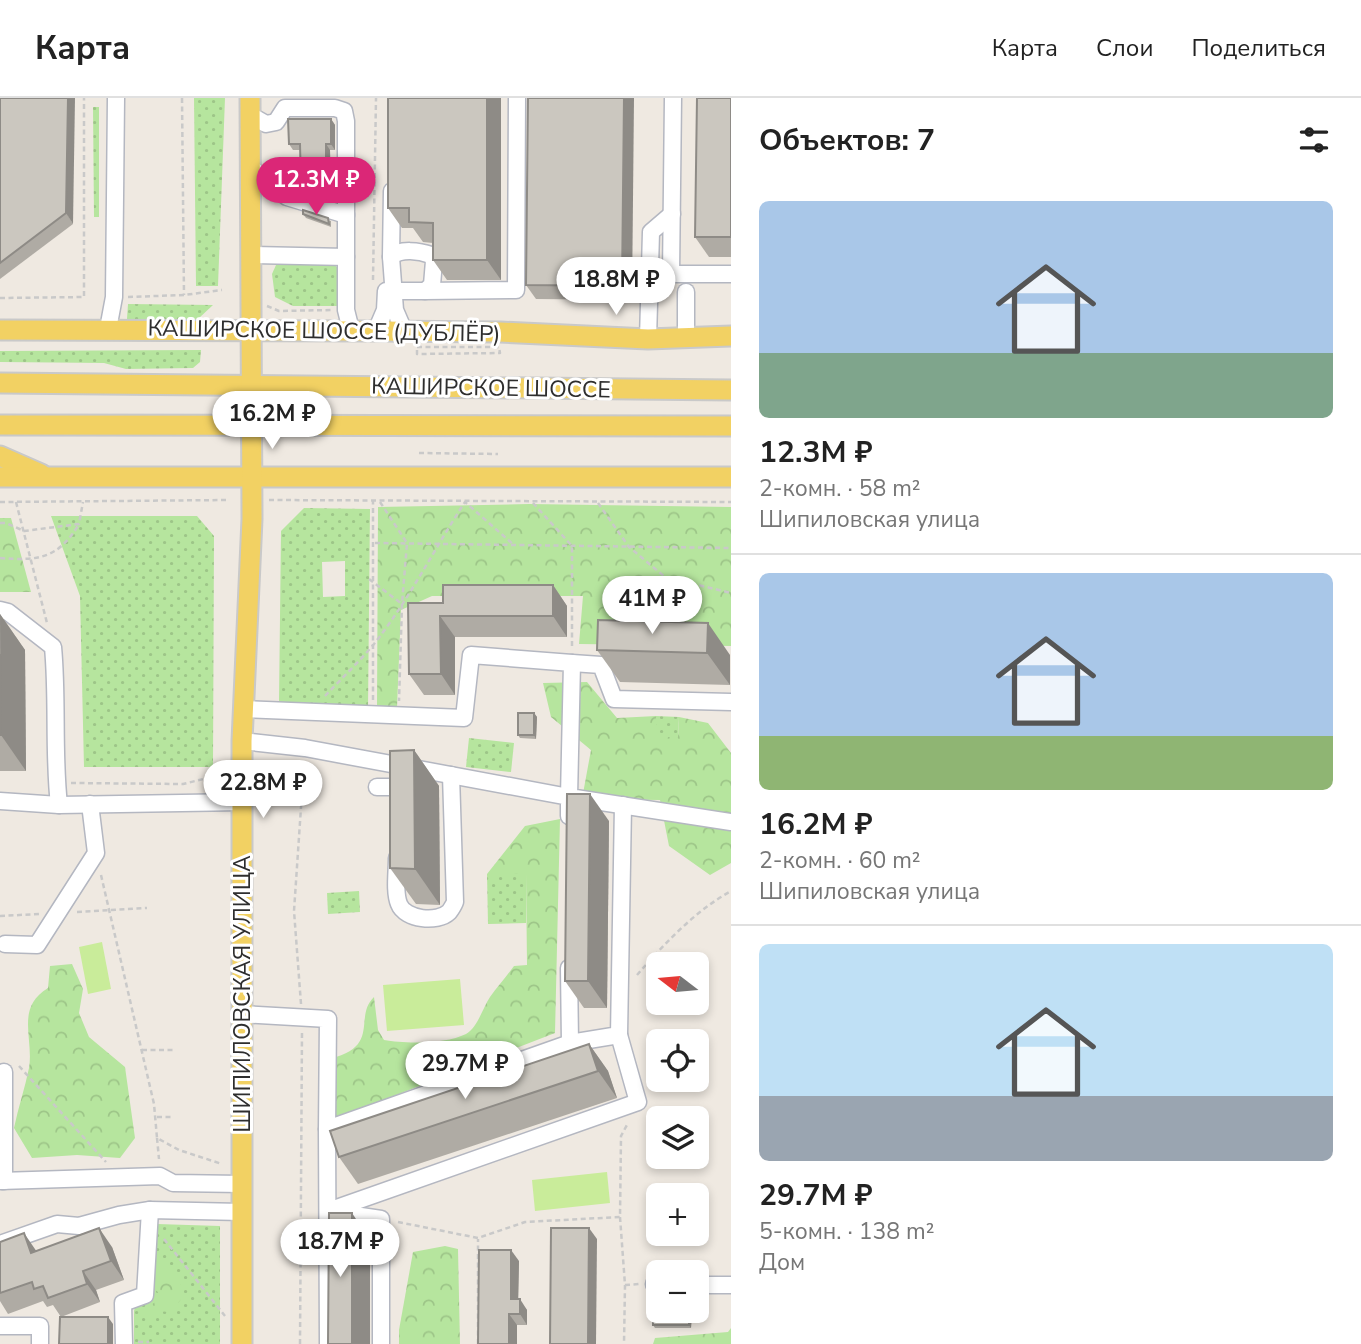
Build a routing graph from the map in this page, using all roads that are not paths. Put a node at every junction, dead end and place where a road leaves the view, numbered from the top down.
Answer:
1 (116, 98) edge
2 (517, 98) edge
3 (673, 98) edge
4 (250, 107) edge
5 (250, 167) junction
6 (392, 177) edge
7 (672, 214) junction
8 (346, 215) junction
9 (250, 256) junction
10 (346, 257) junction
11 (391, 257) junction
12 (731, 274) edge
13 (395, 291) junction
14 (425, 291) junction
15 (686, 292) dead end
16 (108, 329) junction
17 (0, 330) edge
18 (351, 330) junction
19 (250, 331) junction
20 (376, 331) junction
21 (404, 331) junction
22 (731, 336) edge
23 (686, 337) junction
24 (648, 339) junction
25 (0, 383) edge
26 (251, 384) junction
27 (731, 390) edge
28 (0, 425) edge
29 (731, 426) edge
30 (251, 427) junction
31 (0, 456) edge
32 (252, 476) junction
33 (0, 477) edge
34 (46, 477) junction
35 (731, 477) edge
36 (0, 610) edge
37 (572, 663) junction
38 (731, 702) edge
39 (243, 709) junction
40 (242, 741) junction
41 (395, 765) junction
42 (452, 775) junction
43 (396, 787) junction
44 (377, 788) dead end
45 (569, 797) junction
46 (0, 801) edge
47 (243, 802) junction
48 (90, 804) junction
49 (396, 804) edge
50 (59, 805) junction
51 (623, 805) junction
52 (731, 821) edge
53 (569, 838) edge
54 (397, 846) edge
55 (5, 944) dead end
56 (569, 948) edge
57 (241, 1014) junction
58 (619, 1035) junction
59 (570, 1044) junction
60 (9, 1066) road end
61 (327, 1129) junction
62 (2, 1162) edge
63 (2, 1181) edge
64 (242, 1184) junction
65 (328, 1211) junction
66 (242, 1212) junction
67 (149, 1215) junction
68 (0, 1244) edge
69 (709, 1285) edge
70 (731, 1286) edge
71 (0, 1326) edge
72 (40, 1344) edge
73 (124, 1344) edge
74 (242, 1344) edge
75 (328, 1344) edge
76 (381, 1344) edge

1 - 16 lane
2 - 14 lane
3 - 7 lane
4 - 5 main road, ШИПИЛОВСКАЯ УЛИЦА
4 - 8 lane
5 - 8 lane
5 - 9 main road, ШИПИЛОВСКАЯ УЛИЦА
6 - 11 lane
7 - 12 lane
7 - 24 lane
8 - 10 lane
9 - 10 lane
9 - 19 main road, ШИПИЛОВСКАЯ УЛИЦА
10 - 18 lane
11 - 13 lane
11 - 14 lane
11 - 20 lane
13 - 14 lane
13 - 21 lane
15 - 23 lane
16 - 17 main road, КАШИРСКОЕ ШОССЕ (ДУБЛЁР)
16 - 19 main road, КАШИРСКОЕ ШОССЕ (ДУБЛЁР)
18 - 19 main road, КАШИРСКОЕ ШОССЕ (ДУБЛЁР)
18 - 20 main road, КАШИРСКОЕ ШОССЕ (ДУБЛЁР)
19 - 26 main road, ШИПИЛОВСКАЯ УЛИЦА
20 - 21 main road, КАШИРСКОЕ ШОССЕ (ДУБЛЁР)
21 - 24 main road, КАШИРСКОЕ ШОССЕ (ДУБЛЁР)
22 - 23 main road, КАШИРСКОЕ ШОССЕ (ДУБЛЁР)
23 - 24 main road, КАШИРСКОЕ ШОССЕ (ДУБЛЁР)
25 - 26 main road, КАШИРСКОЕ ШОССЕ
26 - 27 main road, КАШИРСКОЕ ШОССЕ
26 - 30 main road, ШИПИЛОВСКАЯ УЛИЦА
28 - 30 main road, КАШИРСКОЕ ШОССЕ
29 - 30 main road, КАШИРСКОЕ ШОССЕ
30 - 32 main road, ШИПИЛОВСКАЯ УЛИЦА
31 - 34 main road
32 - 34 main road
32 - 35 main road
32 - 39 main road, ШИПИЛОВСКАЯ УЛИЦА
33 - 34 main road
36 - 50 lane
37 - 38 lane
37 - 39 lane
37 - 45 lane
39 - 40 main road, ШИПИЛОВСКАЯ УЛИЦА
40 - 41 lane
40 - 47 main road, ШИПИЛОВСКАЯ УЛИЦА
41 - 42 lane
41 - 43 lane
42 - 45 lane
42 - 54 lane
43 - 44 lane
43 - 49 lane
45 - 51 lane
45 - 53 lane
46 - 50 lane
47 - 48 lane
47 - 57 main road, ШИПИЛОВСКАЯ УЛИЦА
48 - 50 lane
48 - 55 lane
51 - 52 lane
51 - 58 lane
56 - 59 lane
57 - 61 lane
57 - 64 main road, ШИПИЛОВСКАЯ УЛИЦА
58 - 59 lane
58 - 65 lane
59 - 61 lane
60 - 62 lane
61 - 65 lane
62 - 63 lane
63 - 64 lane
64 - 66 main road, ШИПИЛОВСКАЯ УЛИЦА
65 - 75 lane
65 - 76 lane
66 - 67 lane
66 - 74 main road, ШИПИЛОВСКАЯ УЛИЦА
67 - 68 lane
67 - 73 lane
69 - 70 lane
71 - 72 lane

